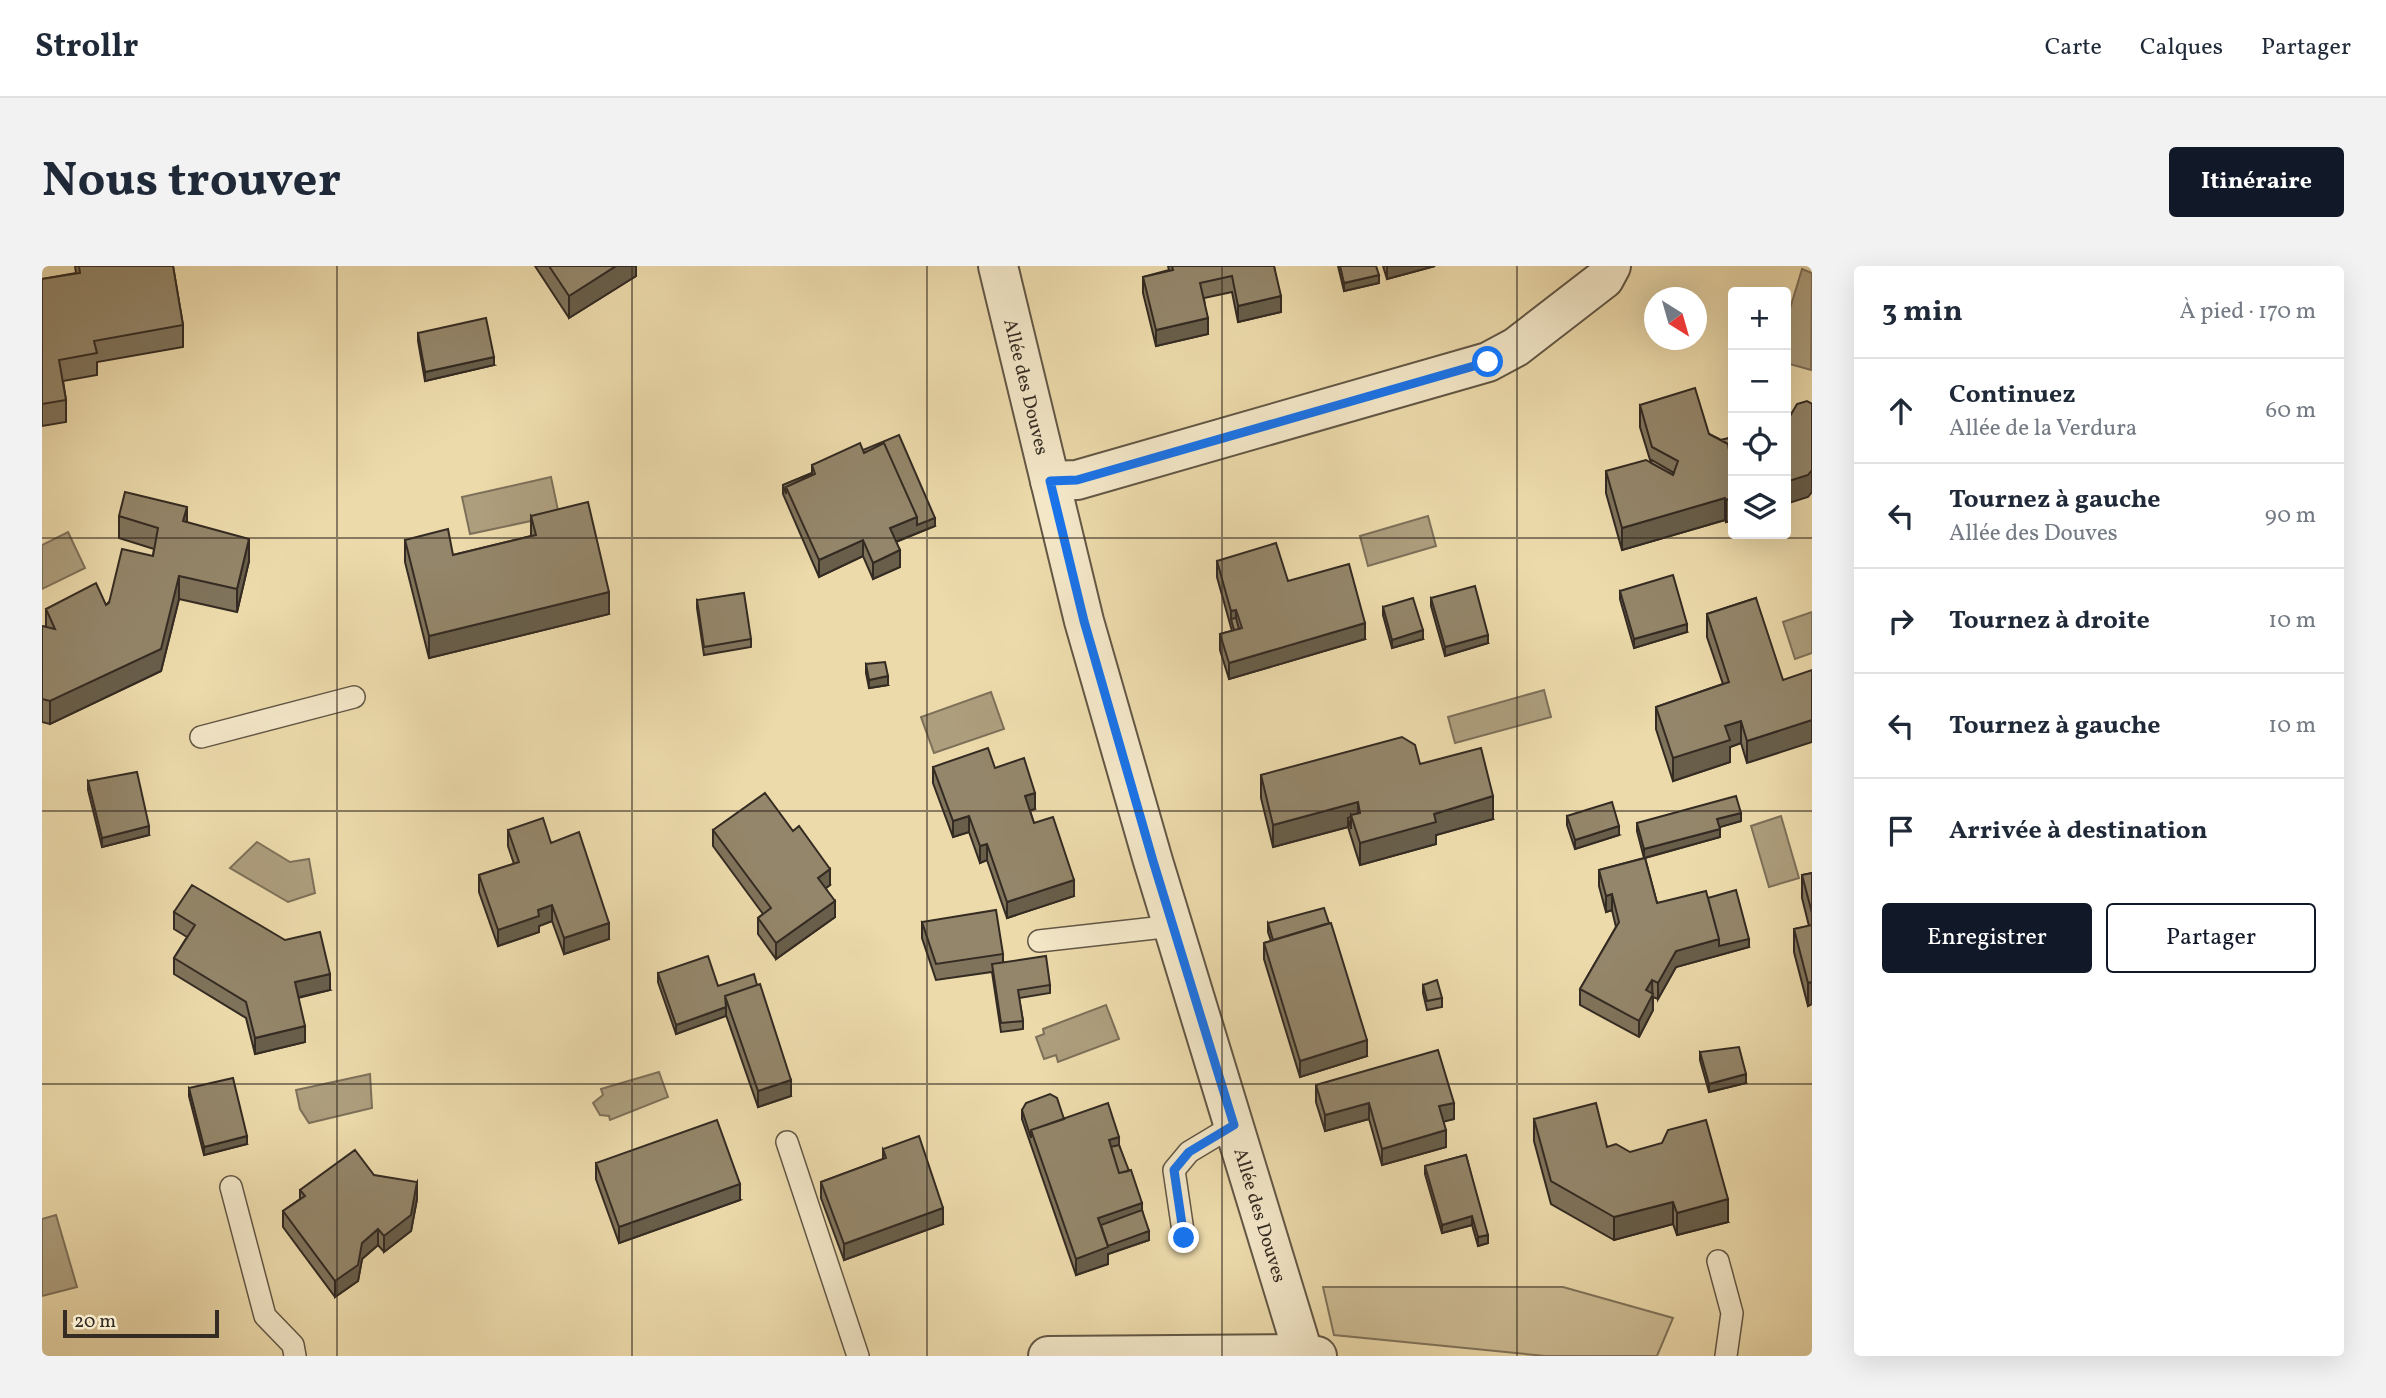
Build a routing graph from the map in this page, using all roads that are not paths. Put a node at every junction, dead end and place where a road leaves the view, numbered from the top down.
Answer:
1 (998, 266) edge
2 (1611, 266) edge
3 (1050, 481) junction
4 (354, 697) dead end
5 (201, 737) dead end
6 (1172, 926) junction
7 (1039, 941) dead end
8 (1234, 1125) junction
9 (787, 1142) dead end
10 (231, 1187) dead end
11 (1184, 1238) dead end
12 (1718, 1261) dead end
13 (1308, 1355) edge
14 (295, 1356) edge
15 (858, 1356) edge
16 (1048, 1356) edge
17 (1726, 1356) edge

1 - 3 street, Allée des Douves
2 - 3 street
3 - 6 street, Allée des Douves
4 - 5 lane
6 - 7 lane
6 - 8 street, Allée des Douves
8 - 11 lane
8 - 13 street, Allée des Douves
9 - 15 lane
10 - 14 lane
12 - 17 lane
13 - 16 street

